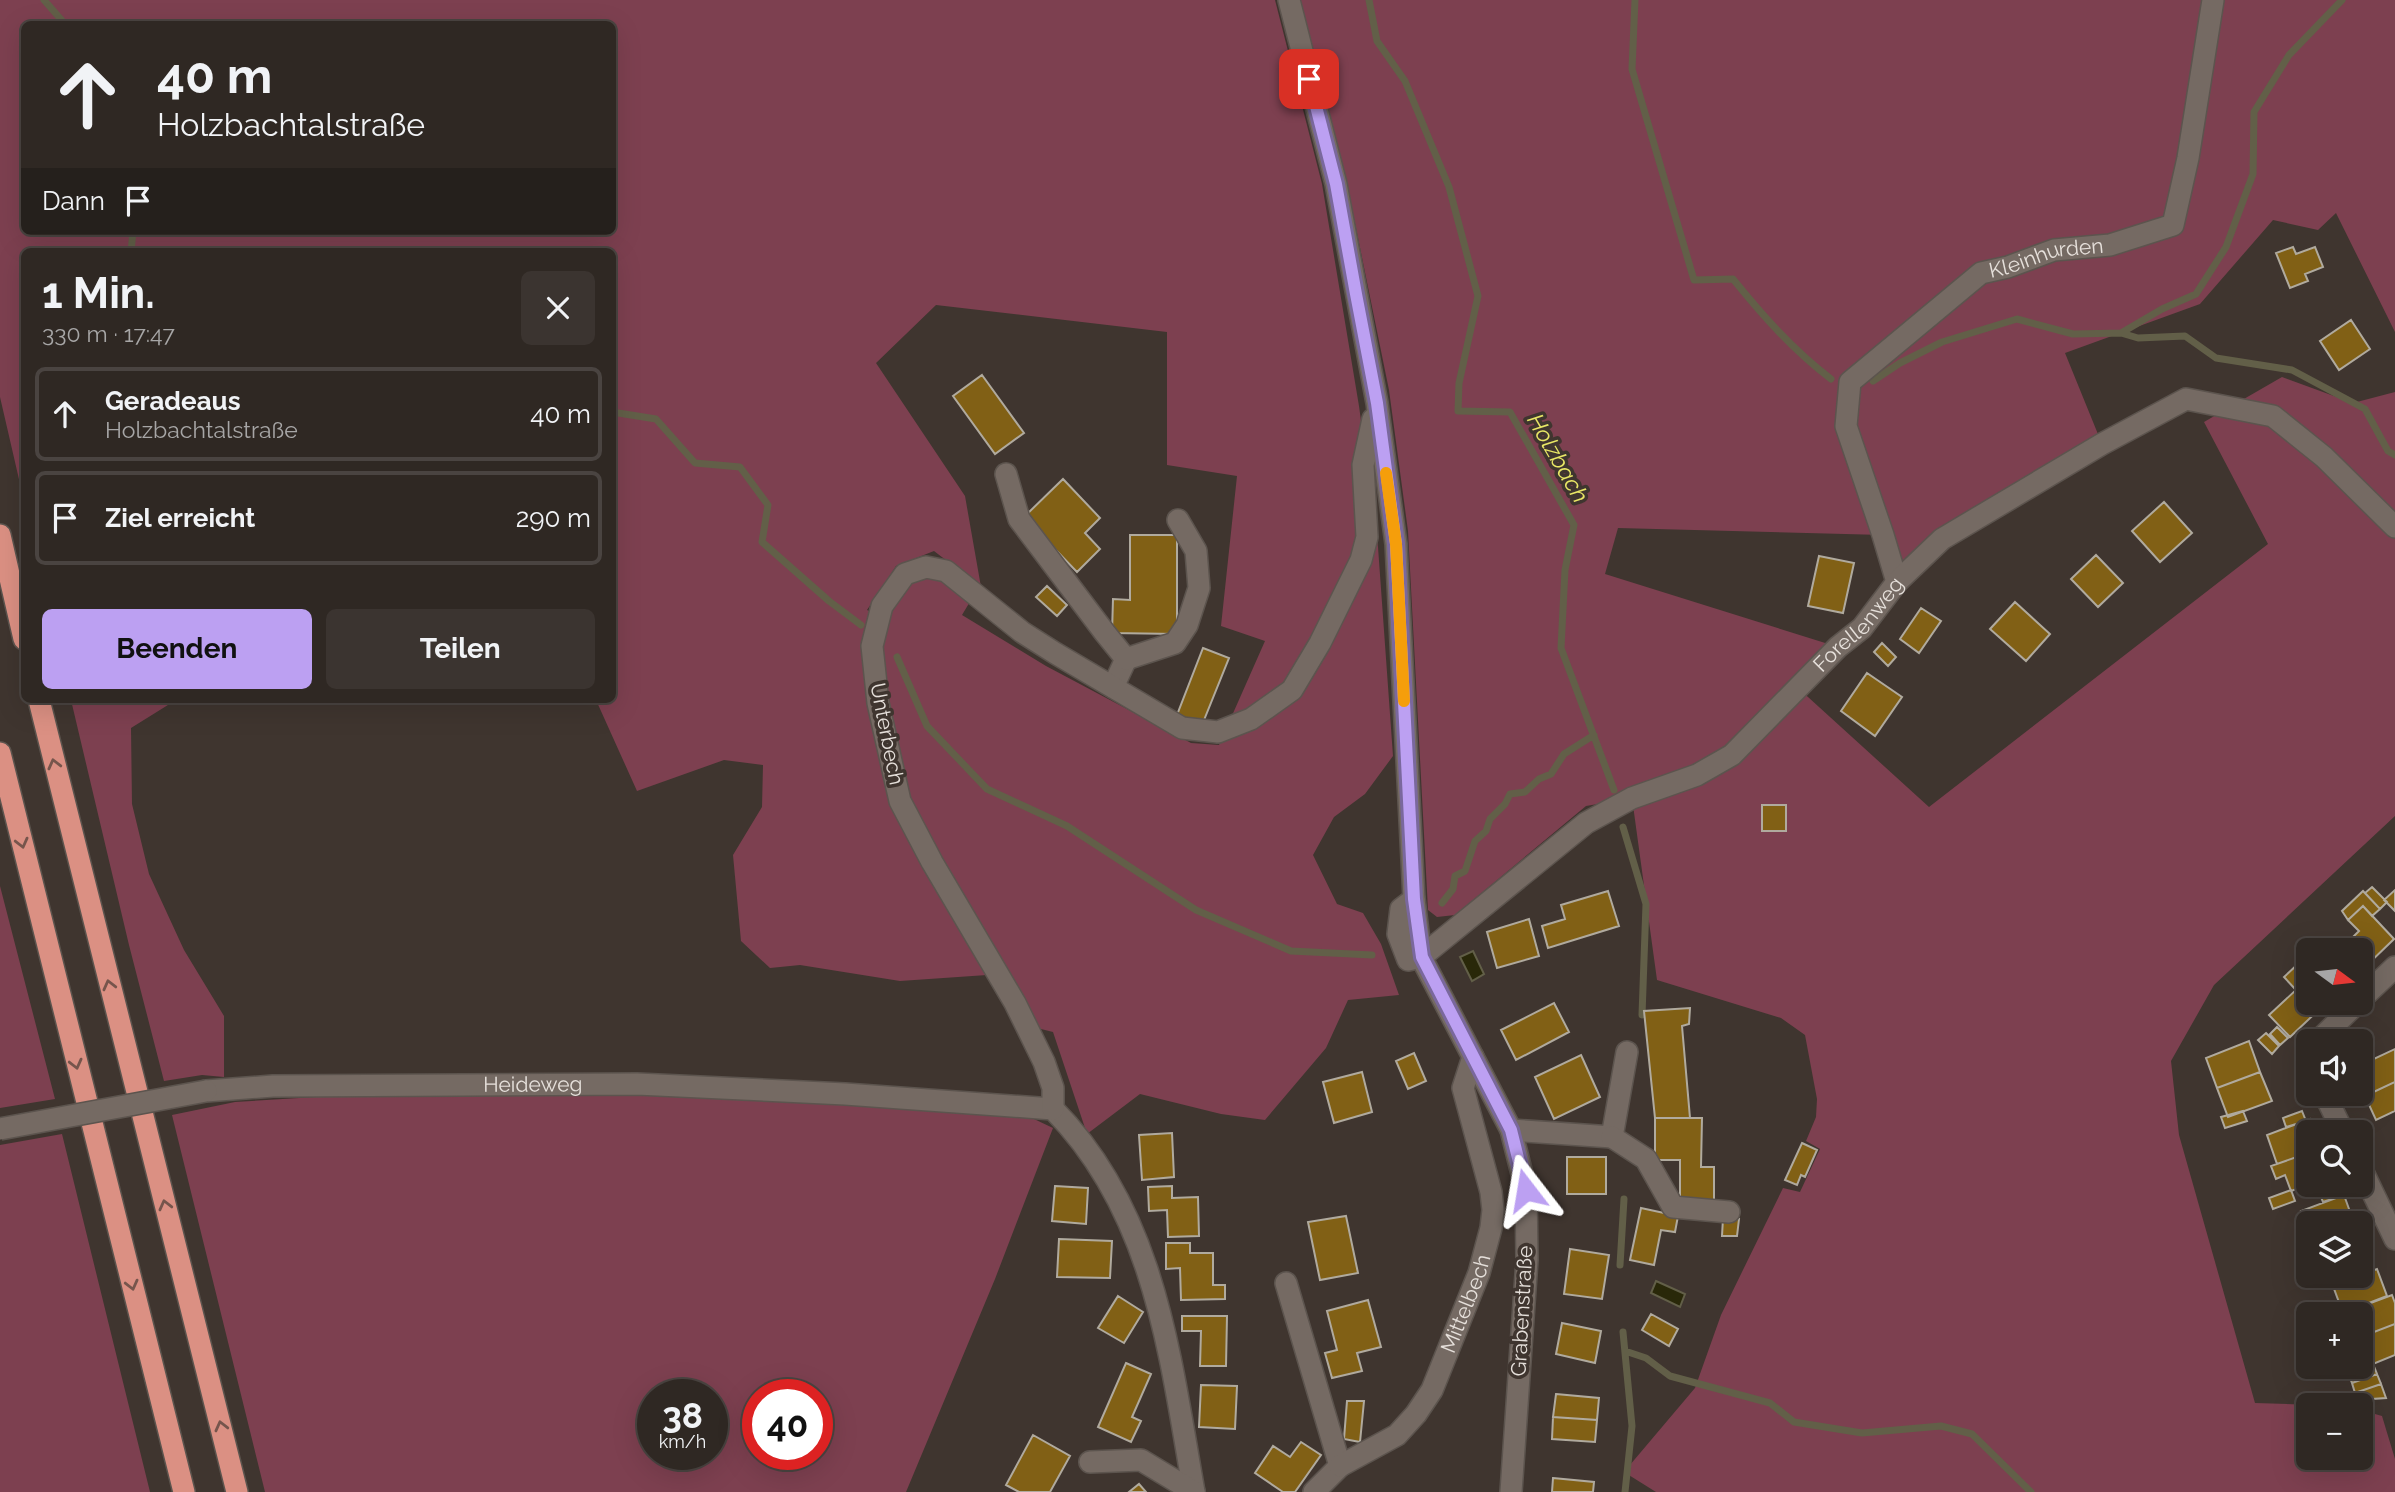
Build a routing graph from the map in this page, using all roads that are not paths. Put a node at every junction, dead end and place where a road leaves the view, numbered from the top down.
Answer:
1 (1289, 0) edge
2 (2213, 0) edge
3 (1377, 403) junction
4 (1006, 474) dead end
5 (1178, 520) dead end
6 (2395, 527) edge
7 (0, 535) edge
8 (1897, 582) junction
9 (21, 626) edge
10 (1126, 659) junction
11 (1113, 687) junction
12 (40, 703) edge
13 (0, 753) edge
14 (1422, 957) junction
15 (2395, 967) edge
16 (2373, 988) edge
17 (2345, 1015) edge
18 (2330, 1029) edge
19 (1627, 1052) dead end
20 (1473, 1058) junction
21 (1059, 1115) junction
22 (0, 1129) edge
23 (1511, 1130) junction
24 (1612, 1137) junction
25 (2373, 1193) edge
26 (1729, 1212) dead end
27 (2395, 1239) edge
28 (1286, 1283) dead end
29 (1090, 1462) dead end
30 (1340, 1466) junction
31 (184, 1492) edge
32 (237, 1492) edge
33 (1194, 1492) edge
34 (1314, 1492) edge
35 (1511, 1492) edge

1 - 3 street, Grabenstraße
2 - 8 street, Kleinhurden
3 - 11 street, Unterbech
3 - 14 street, Grabenstraße
4 - 10 street
5 - 10 street
6 - 8 street, Forellenweg
7 - 9 highway
8 - 14 street, Forellenweg
10 - 11 street
11 - 21 street, Unterbech
32 -> 12 highway
13 -> 31 highway
14 - 20 street, Grabenstraße
15 - 16 street
17 - 18 street
19 - 24 street
20 - 23 street, Grabenstraße
20 - 30 street, Mittelbech
21 - 22 street, Heideweg, bridge
21 - 33 street
23 - 24 street
23 - 35 street, Grabenstraße
24 - 26 street
25 - 27 street
28 - 30 street
29 - 33 street
30 - 34 street, Mittelbech

